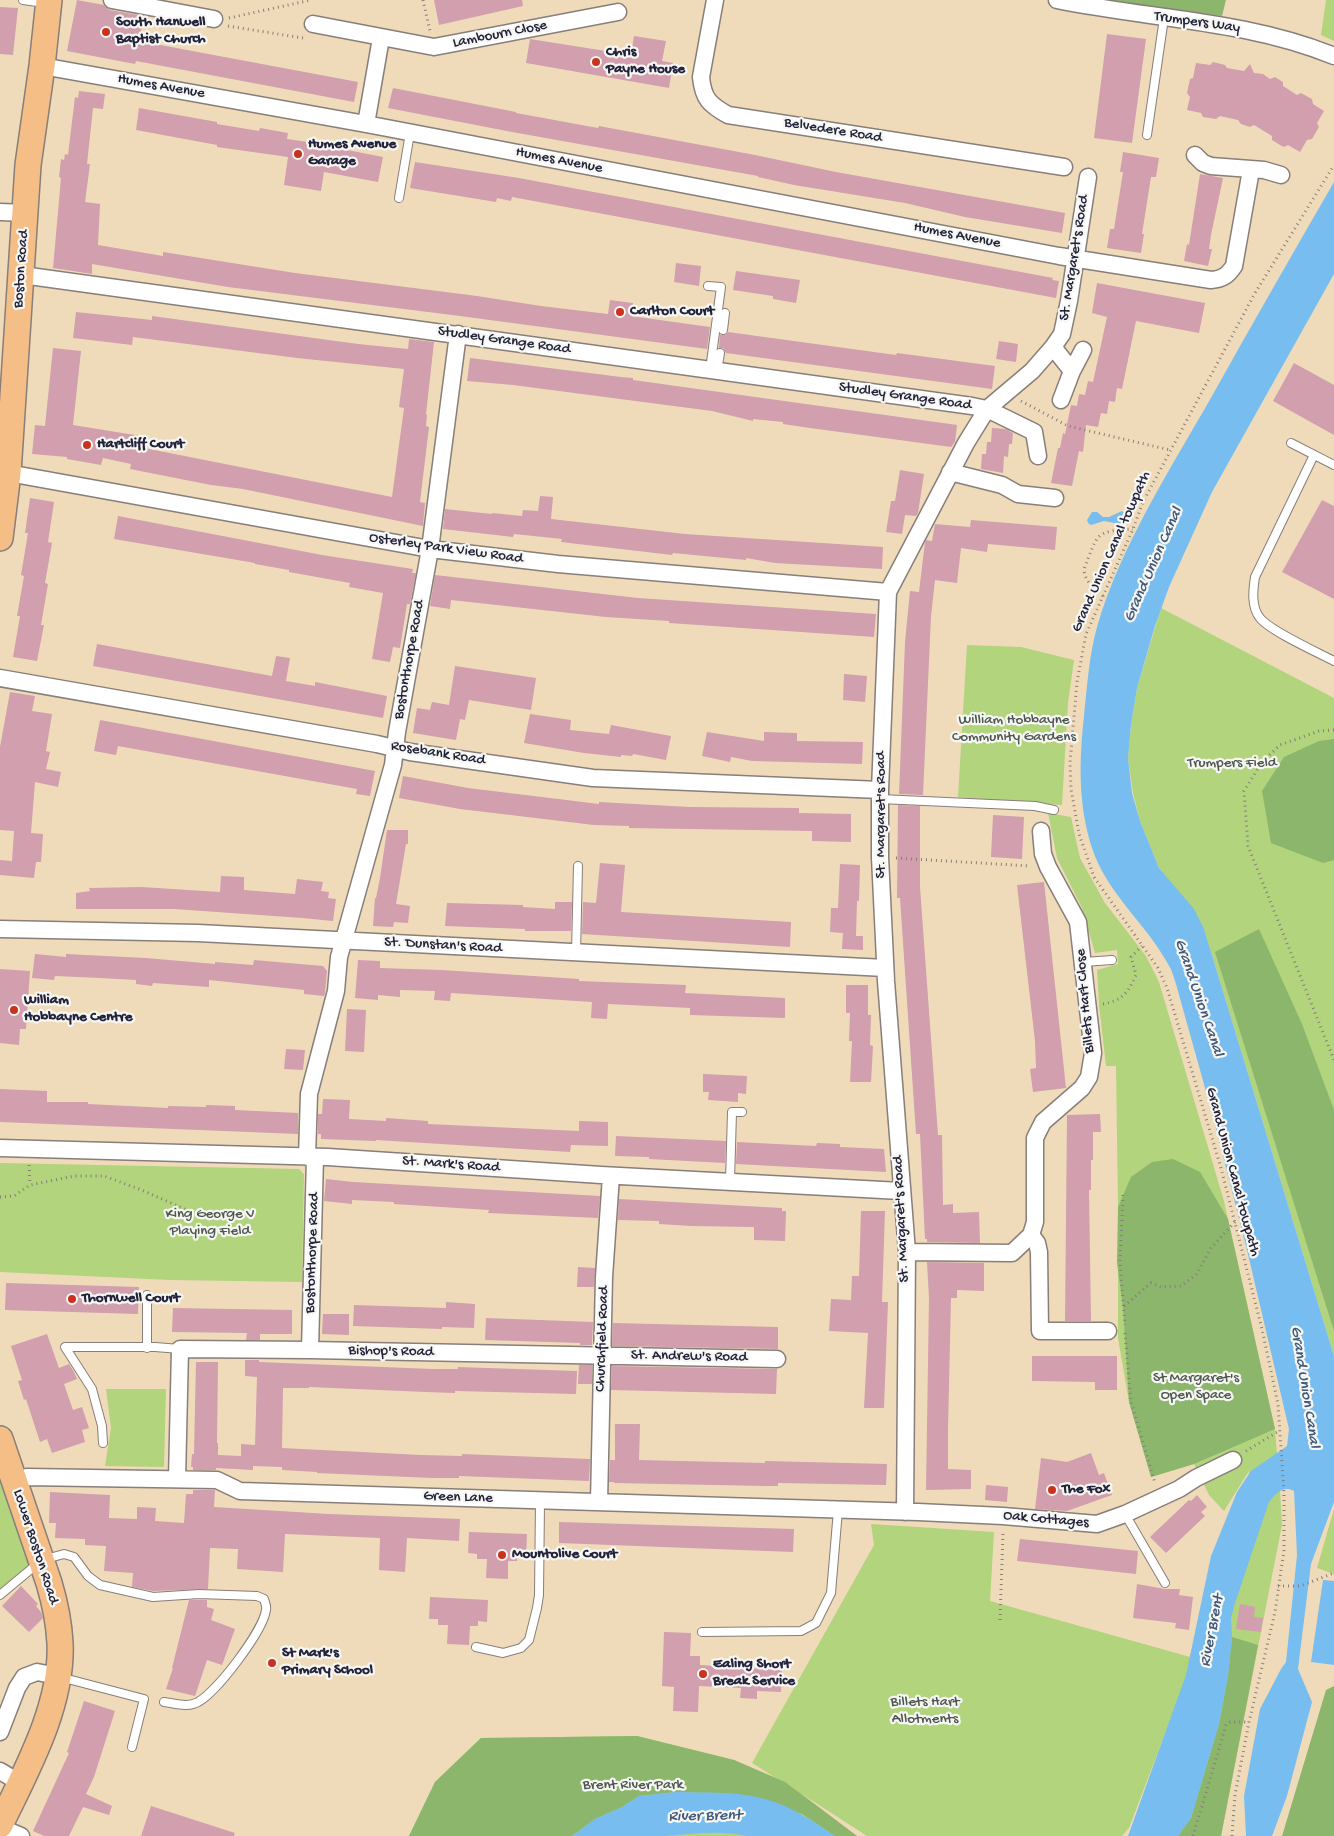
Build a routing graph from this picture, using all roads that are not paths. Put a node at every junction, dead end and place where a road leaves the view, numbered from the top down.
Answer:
1 (23, 0) edge
2 (112, 0) edge
3 (715, 0) edge
4 (1057, 0) edge
5 (49, 2) edge
6 (618, 12) dead end
7 (1164, 18) junction
8 (220, 19) road end
9 (313, 24) road end
10 (381, 38) junction
11 (1334, 56) edge
12 (42, 66) junction
13 (366, 124) junction
14 (410, 133) junction
15 (1147, 136) dead end
16 (1195, 155) dead end
17 (1064, 167) dead end
18 (1251, 170) junction
19 (1281, 175) dead end
20 (1088, 177) dead end
21 (399, 198) dead end
22 (0, 212) edge
23 (26, 213) junction
24 (1075, 258) junction
25 (22, 275) junction
26 (708, 286) dead end
27 (725, 313) dead end
28 (723, 330) dead end
29 (458, 334) junction
30 (1053, 347) junction
31 (1083, 350) dead end
32 (720, 353) dead end
33 (714, 370) junction
34 (1072, 371) junction
35 (1060, 400) dead end
36 (987, 409) junction
37 (1291, 443) dead end
38 (1314, 455) junction
39 (1038, 456) dead end
40 (1334, 466) edge
41 (950, 472) junction
42 (8, 473) junction
43 (1055, 498) dead end
44 (0, 538) edge
45 (430, 549) junction
46 (888, 592) junction
47 (1334, 661) edge
48 (0, 678) edge
49 (394, 748) junction
50 (880, 795) junction
51 (1054, 810) dead end
52 (1041, 831) dead end
53 (578, 866) dead end
54 (0, 929) edge
55 (343, 941) junction
56 (576, 953) junction
57 (1112, 960) dead end
58 (1084, 962) junction
59 (885, 968) junction
60 (742, 1112) dead end
61 (0, 1148) edge
62 (311, 1157) junction
63 (611, 1176) junction
64 (730, 1181) junction
65 (901, 1191) junction
66 (1032, 1235) junction
67 (907, 1252) junction
68 (147, 1295) dead end
69 (1108, 1331) dead end
70 (147, 1348) junction
71 (180, 1350) junction
72 (310, 1350) junction
73 (602, 1356) junction
74 (777, 1359) dead end
75 (0, 1439) edge
76 (103, 1443) dead end
77 (1233, 1460) road end
78 (176, 1479) junction
79 (14, 1481) junction
80 (540, 1501) junction
81 (599, 1502) junction
82 (838, 1510) junction
83 (905, 1512) junction
84 (1125, 1514) junction
85 (42, 1560) junction
86 (1165, 1583) dead end
87 (0, 1595) edge
88 (702, 1632) dead end
89 (476, 1647) dead end
90 (58, 1676) junction
91 (164, 1702) dead end
92 (0, 1732) edge
93 (132, 1747) dead end
94 (10, 1777) edge
95 (0, 1826) edge
96 (21, 1836) edge

1 - 5 lane
2 - 8 street
3 - 17 street, Belvedere Road
4 - 7 street, Trumpers Way
5 - 12 main road, Boston Road
6 - 10 street, Lambourn Close
7 - 11 street, Trumpers Way
7 - 15 lane
9 - 10 street, Lambourn Close
10 - 13 street
12 - 13 street, Humes Avenue
12 - 23 main road, Boston Road
13 - 14 street, Humes Avenue
14 - 21 lane
14 - 24 street, Humes Avenue
16 - 18 street
18 - 19 street
18 - 24 street, Humes Avenue
20 - 24 street, St. Margaret's Road
22 - 23 street
23 - 25 main road, Boston Road
24 - 30 street, St. Margaret's Road
25 - 29 street, Studley Grange Road
25 - 42 main road, Boston Road
26 - 33 lane
27 - 28 lane
29 - 33 street, Studley Grange Road
29 - 45 street, Bostonthorpe Road
30 - 34 street
30 - 36 street, St. Margaret's Road
31 - 34 street
32 - 33 lane
33 - 36 street, Studley Grange Road
34 - 35 street
36 - 39 street, Studley Grange Road
36 - 41 street, St. Margaret's Road
37 - 38 lane
38 - 40 lane
38 - 47 lane
41 - 43 street
41 - 46 street, St. Margaret's Road
42 - 44 main road, Boston Road
42 - 45 street, Osterley Park View Road
45 - 46 street, Osterley Park View Road
45 - 49 street, Bostonthorpe Road
46 - 50 street, St. Margaret's Road
48 - 49 street, Rosebank Road
49 - 50 street, Rosebank Road
49 - 55 street, Bostonthorpe Road
50 - 51 lane
50 - 59 street, St. Margaret's Road
52 - 58 street, Billets Hart Close
53 - 56 lane
54 - 55 street, St. Dunstan's Road
55 - 56 street, St. Dunstan's Road
55 - 62 street, Bostonthorpe Road
56 - 59 street, St. Dunstan's Road
57 - 58 lane
58 - 66 street, Billets Hart Close
59 - 65 street, St. Margaret's Road
60 - 64 lane
61 - 62 street, St. Mark's Road
62 - 63 street, St. Mark's Road
62 - 72 street, Bostonthorpe Road
63 - 64 street, St. Mark's Road
63 - 73 street, Churchfield Road
64 - 65 street, St. Mark's Road
65 - 67 street, St. Margaret's Road
66 - 67 street
66 - 69 street
67 - 83 street, St. Margaret's Road
68 - 70 lane
70 - 71 lane
70 - 76 lane
71 - 72 street, Bishop's Road
71 - 78 street
72 - 73 street, Bishop's Road
73 - 74 street, St. Andrew's Road
73 - 81 street, Churchfield Road
75 - 79 main road, Lower Boston Road
77 - 84 street, Oak Cottages
78 - 79 street, Green Lane
78 - 80 street, Green Lane
79 - 85 main road, Lower Boston Road
80 - 81 street, Green Lane
80 - 89 lane
81 - 82 street, Green Lane
82 - 83 street, Green Lane
82 - 88 lane
83 - 84 street, Oak Cottages
84 - 86 lane
85 - 87 lane
85 - 90 main road, Lower Boston Road
85 - 91 lane
90 - 92 street
90 - 93 lane
90 - 94 main road, Lower Boston Road
94 - 95 main road, Lower Boston Road
95 - 96 street

